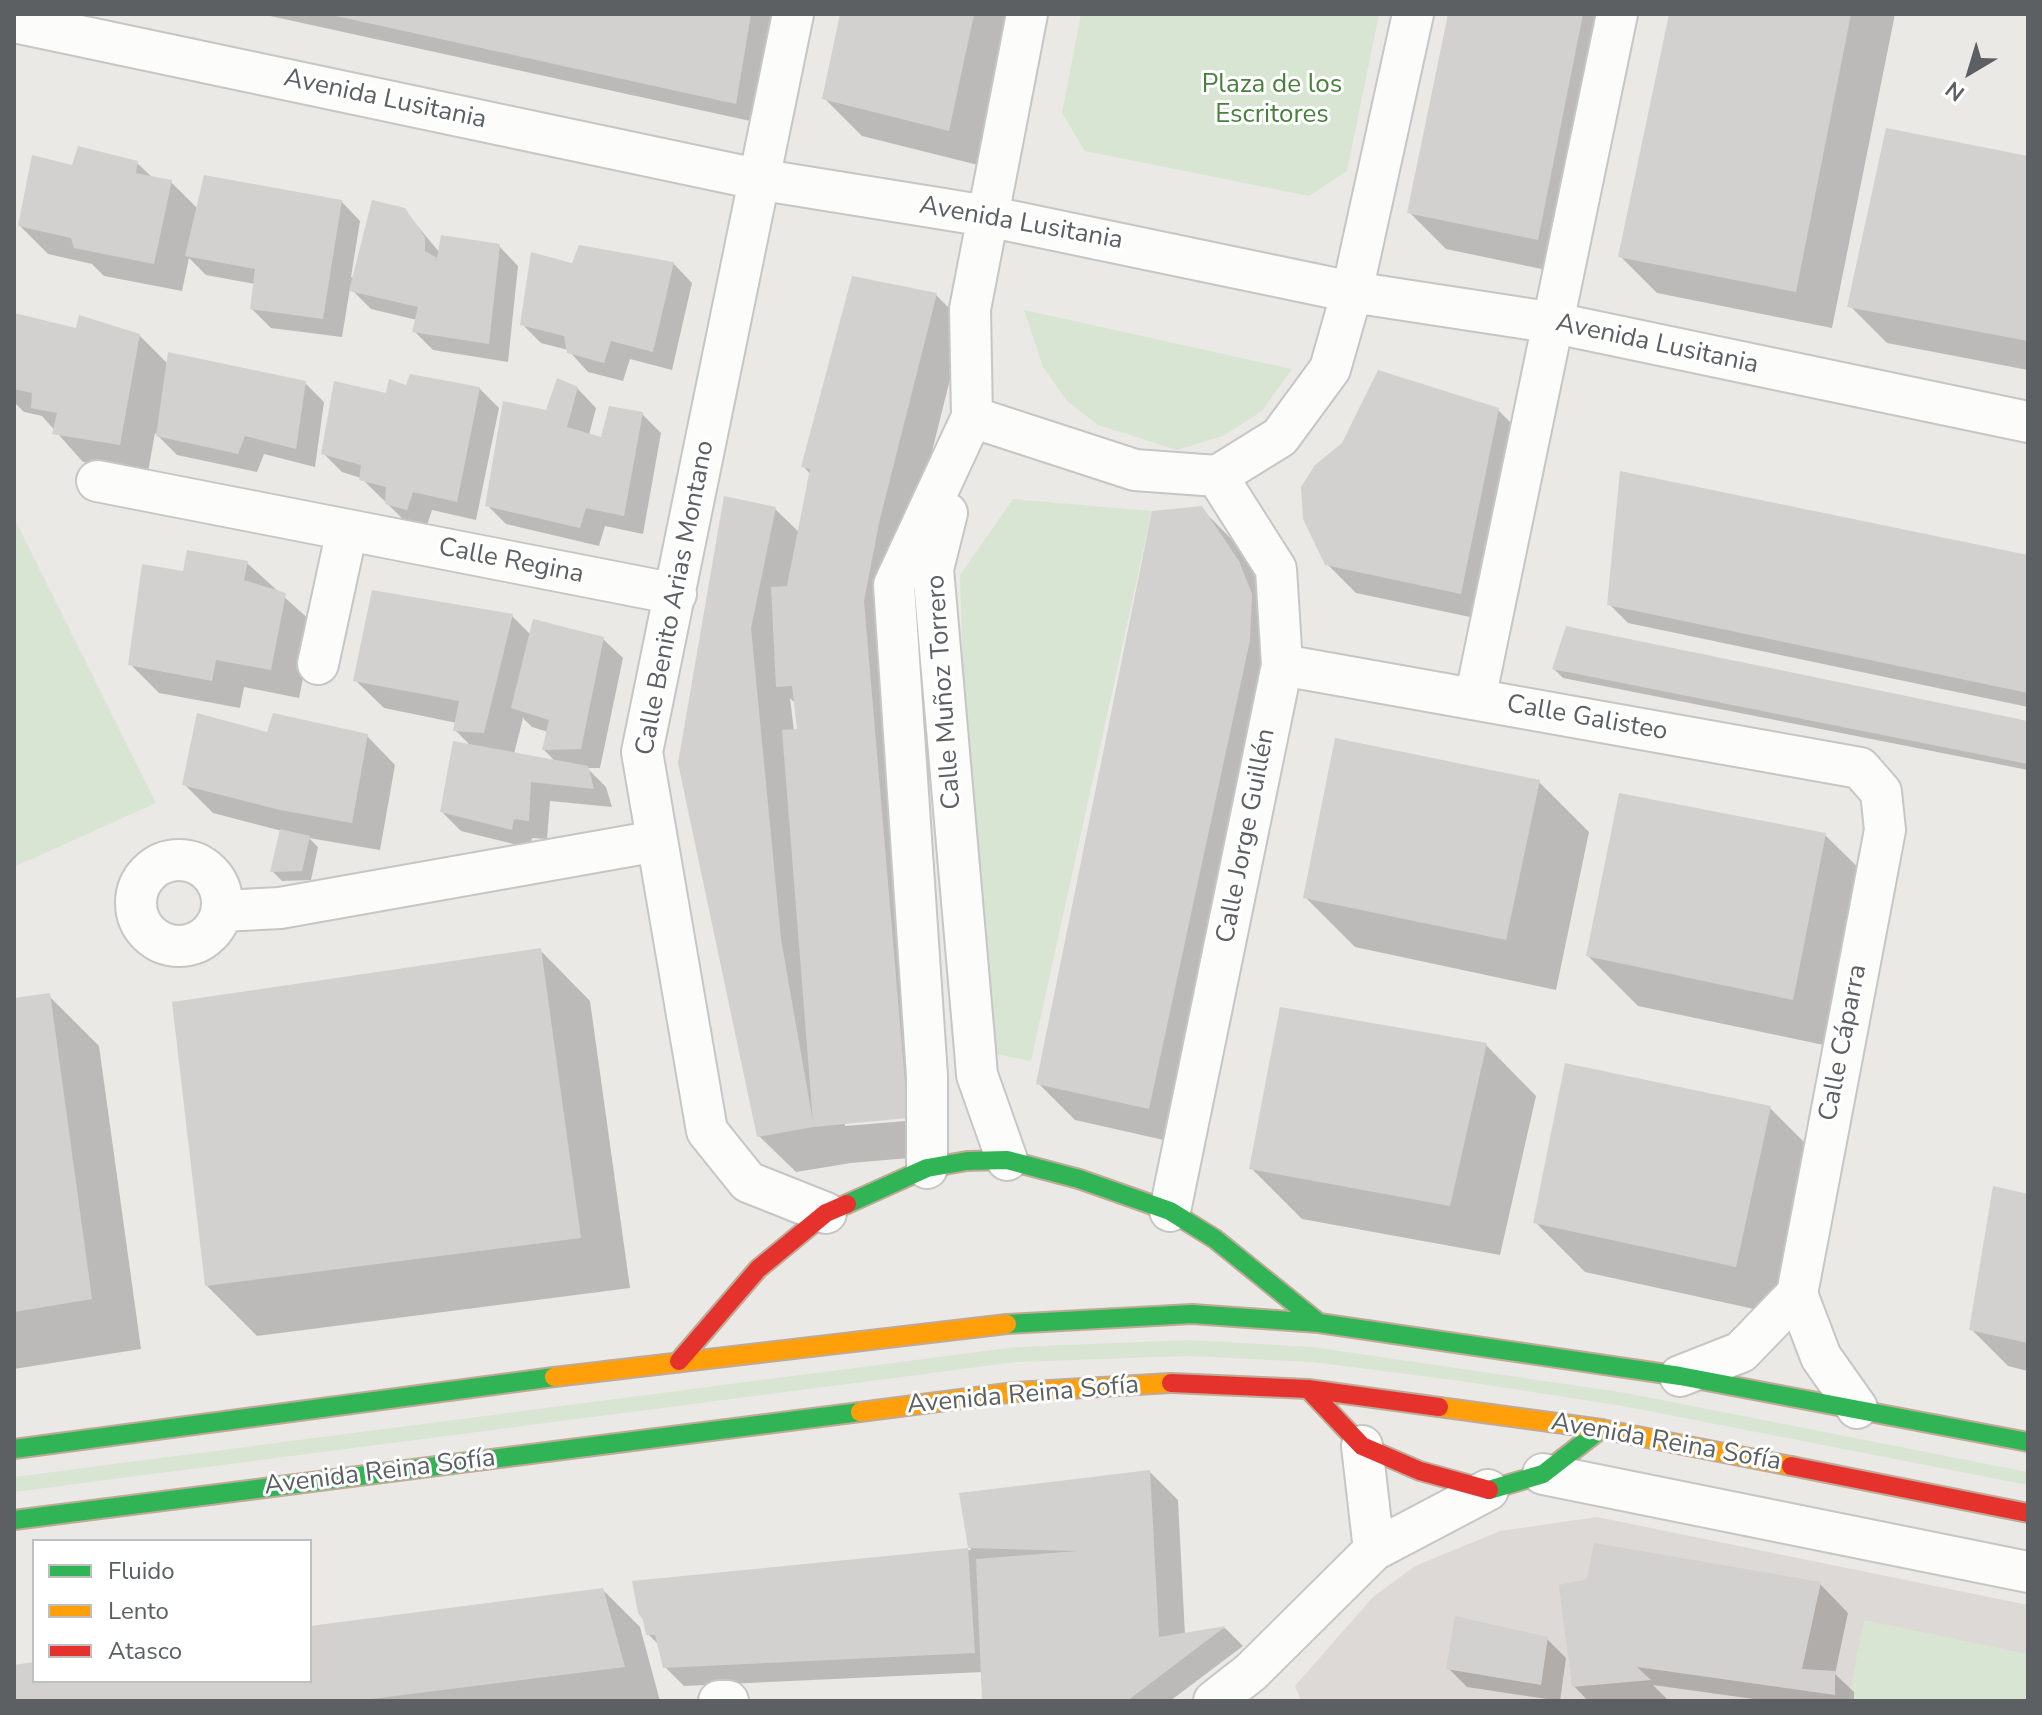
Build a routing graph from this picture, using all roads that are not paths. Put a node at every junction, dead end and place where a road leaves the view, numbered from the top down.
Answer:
1 (793, 14) edge
2 (1027, 14) edge
3 (1413, 14) edge
4 (1617, 14) edge
5 (14, 23) edge
6 (757, 179) junction
7 (987, 216) junction
8 (1352, 292) junction
9 (1555, 323) junction
10 (972, 417) junction
11 (2028, 422) edge
12 (1217, 476) junction
13 (97, 481) dead end
14 (347, 530) junction
15 (676, 594) junction
16 (318, 664) dead end
17 (1282, 665) junction
18 (1475, 699) junction
19 (1881, 792) joint
20 (657, 841) junction
21 (222, 911) dead end
22 (1007, 1160) junction
23 (927, 1168) junction
24 (1170, 1211) junction
25 (826, 1213) junction
26 (1797, 1294) junction
27 (1319, 1323) junction
28 (679, 1361) junction
29 (1680, 1376) junction
30 (1308, 1389) junction
31 (1857, 1408) junction
32 (1601, 1429) junction
33 (2028, 1442) edge
34 (1362, 1446) junction
35 (14, 1449) edge
36 (1543, 1474) junction
37 (1488, 1490) junction
38 (2028, 1513) edge
39 (14, 1520) edge
40 (1374, 1550) junction
41 (2028, 1572) edge
42 (719, 1701) edge
43 (728, 1701) edge
44 (1214, 1701) edge

1 - 6 street, Calle Benito Arias Montano
2 - 7 street
3 - 8 street
4 - 9 street
5 - 6 street, Avenida Lusitania
6 - 7 street, Avenida Lusitania
6 - 15 street, Calle Benito Arias Montano
7 - 8 street, Avenida Lusitania
7 - 10 street
8 - 9 street, Avenida Lusitania
8 - 12 street
9 - 11 street, Avenida Lusitania
9 - 18 street
10 - 12 street
10 - 22 street, Calle Muñoz Torrero
10 - 23 street, Calle Muñoz Torrero
12 - 17 street, Calle Jorge Guillén
13 - 14 street, Calle Regina
14 - 15 street, Calle Regina
14 - 16 street
15 - 20 street, Calle Benito Arias Montano
17 - 18 street, Calle Galisteo
17 - 24 street, Calle Jorge Guillén
18 - 19 street, Calle Galisteo
19 - 26 street, Calle Cáparra
20 - 21 street
20 - 25 street, Calle Benito Arias Montano
22 - 23 highway
22 - 24 highway
23 - 25 highway
24 - 27 highway
25 - 28 highway
26 - 29 street
26 - 31 street
27 - 28 highway
27 - 29 highway
28 - 35 highway
29 - 31 highway
30 - 32 highway, Avenida Reina Sofía
30 - 34 highway
30 - 39 highway, Avenida Reina Sofía
31 - 33 highway
32 - 36 highway
32 - 38 highway, Avenida Reina Sofía
34 - 37 highway
34 - 40 street
36 - 37 highway
36 - 41 street, Avenida Reina Sofía
37 - 40 street
40 - 44 street
42 - 43 street

